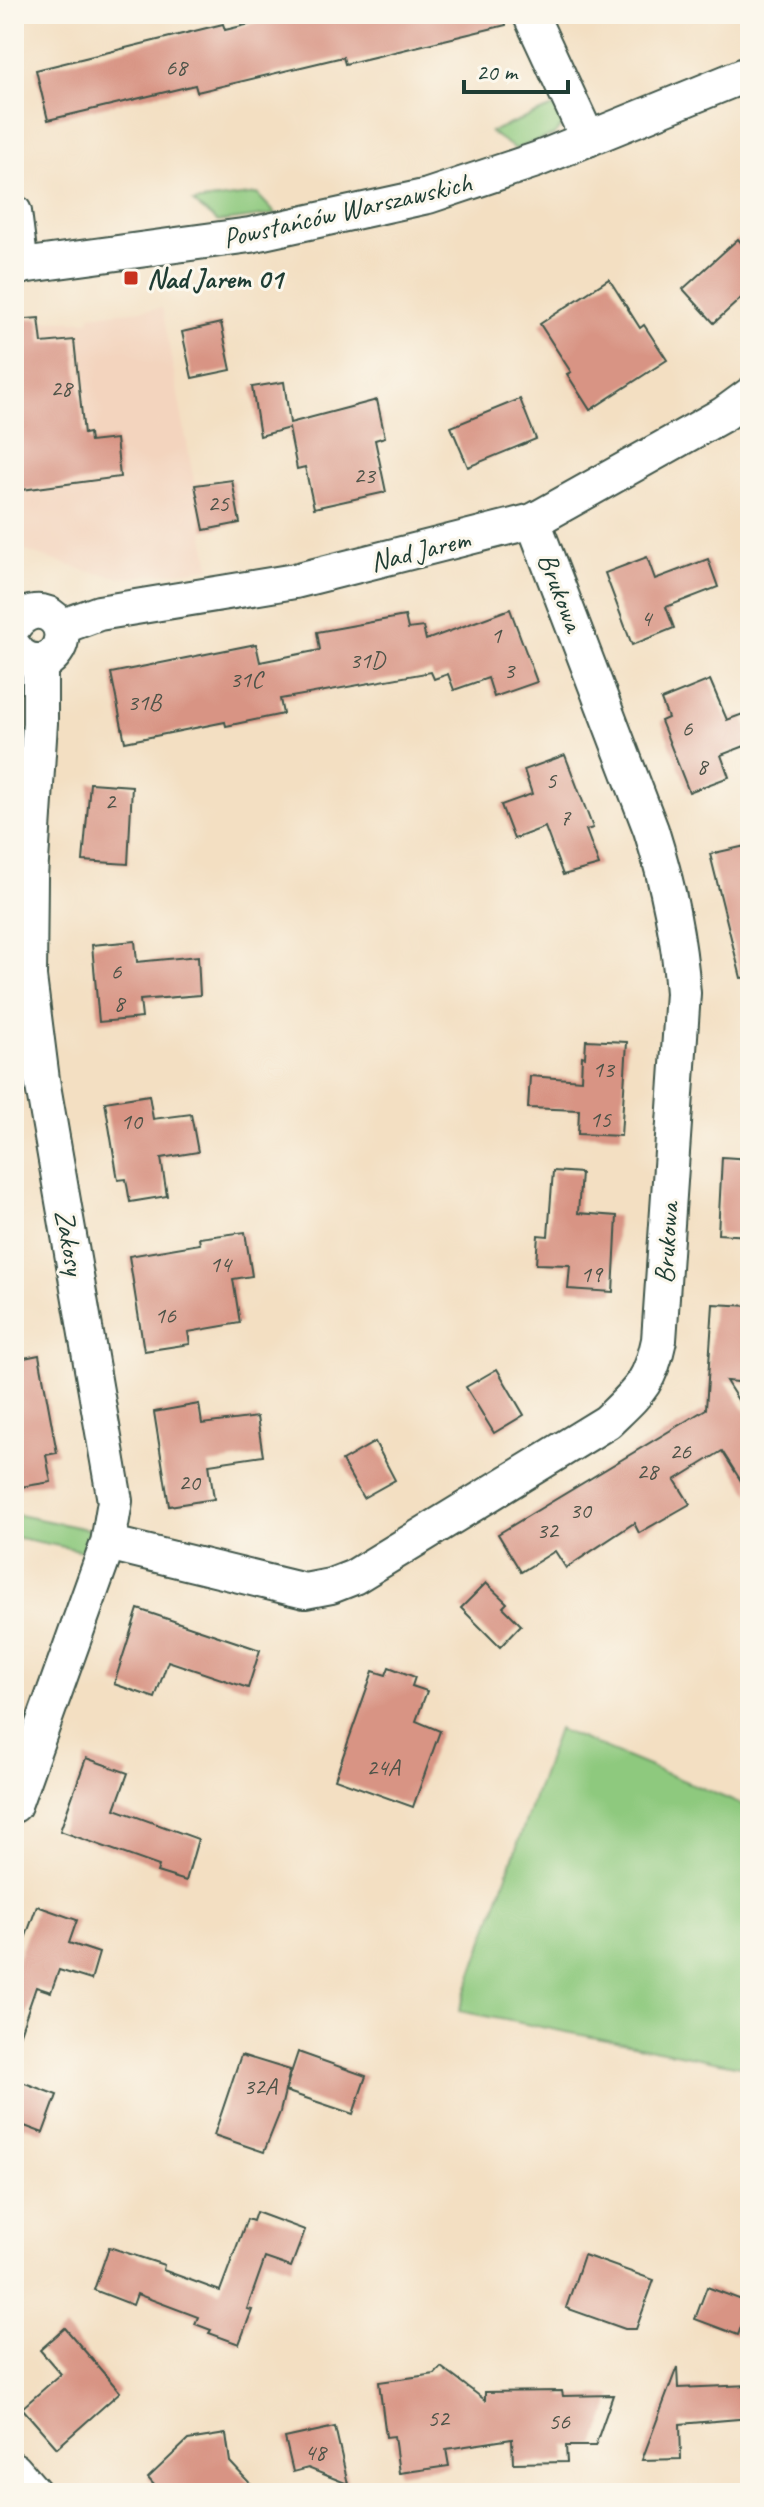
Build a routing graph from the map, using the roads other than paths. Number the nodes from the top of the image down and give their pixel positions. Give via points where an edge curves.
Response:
1 (530, 14) edge
2 (750, 73) edge
3 (588, 139) junction
4 (14, 212) edge
5 (17, 267) edge
6 (750, 395) edge
7 (533, 521) junction
8 (20, 632) edge
9 (108, 1543) junction
10 (14, 1805) edge
11 (14, 2470) edge
12 (34, 2493) edge

1 - 3 street
2 - 3 street, Powstańców Warszawskich
3 - 5 street, Powstańców Warszawskich via 486,178 371,210 236,237
4 - 5 street, Powstańców Warszawskich
6 - 7 street, Nad Jarem
7 - 8 street, Nad Jarem via 295,581 99,613 61,627 49,614 26,613
7 - 9 street, Brukowa via 651,830 679,945 683,993 653,1371 607,1422 354,1577 331,1586 305,1591
8 - 9 street, Zakosy via 40,723 29,977 115,1501
9 - 10 street, Zakosy
11 - 12 street

